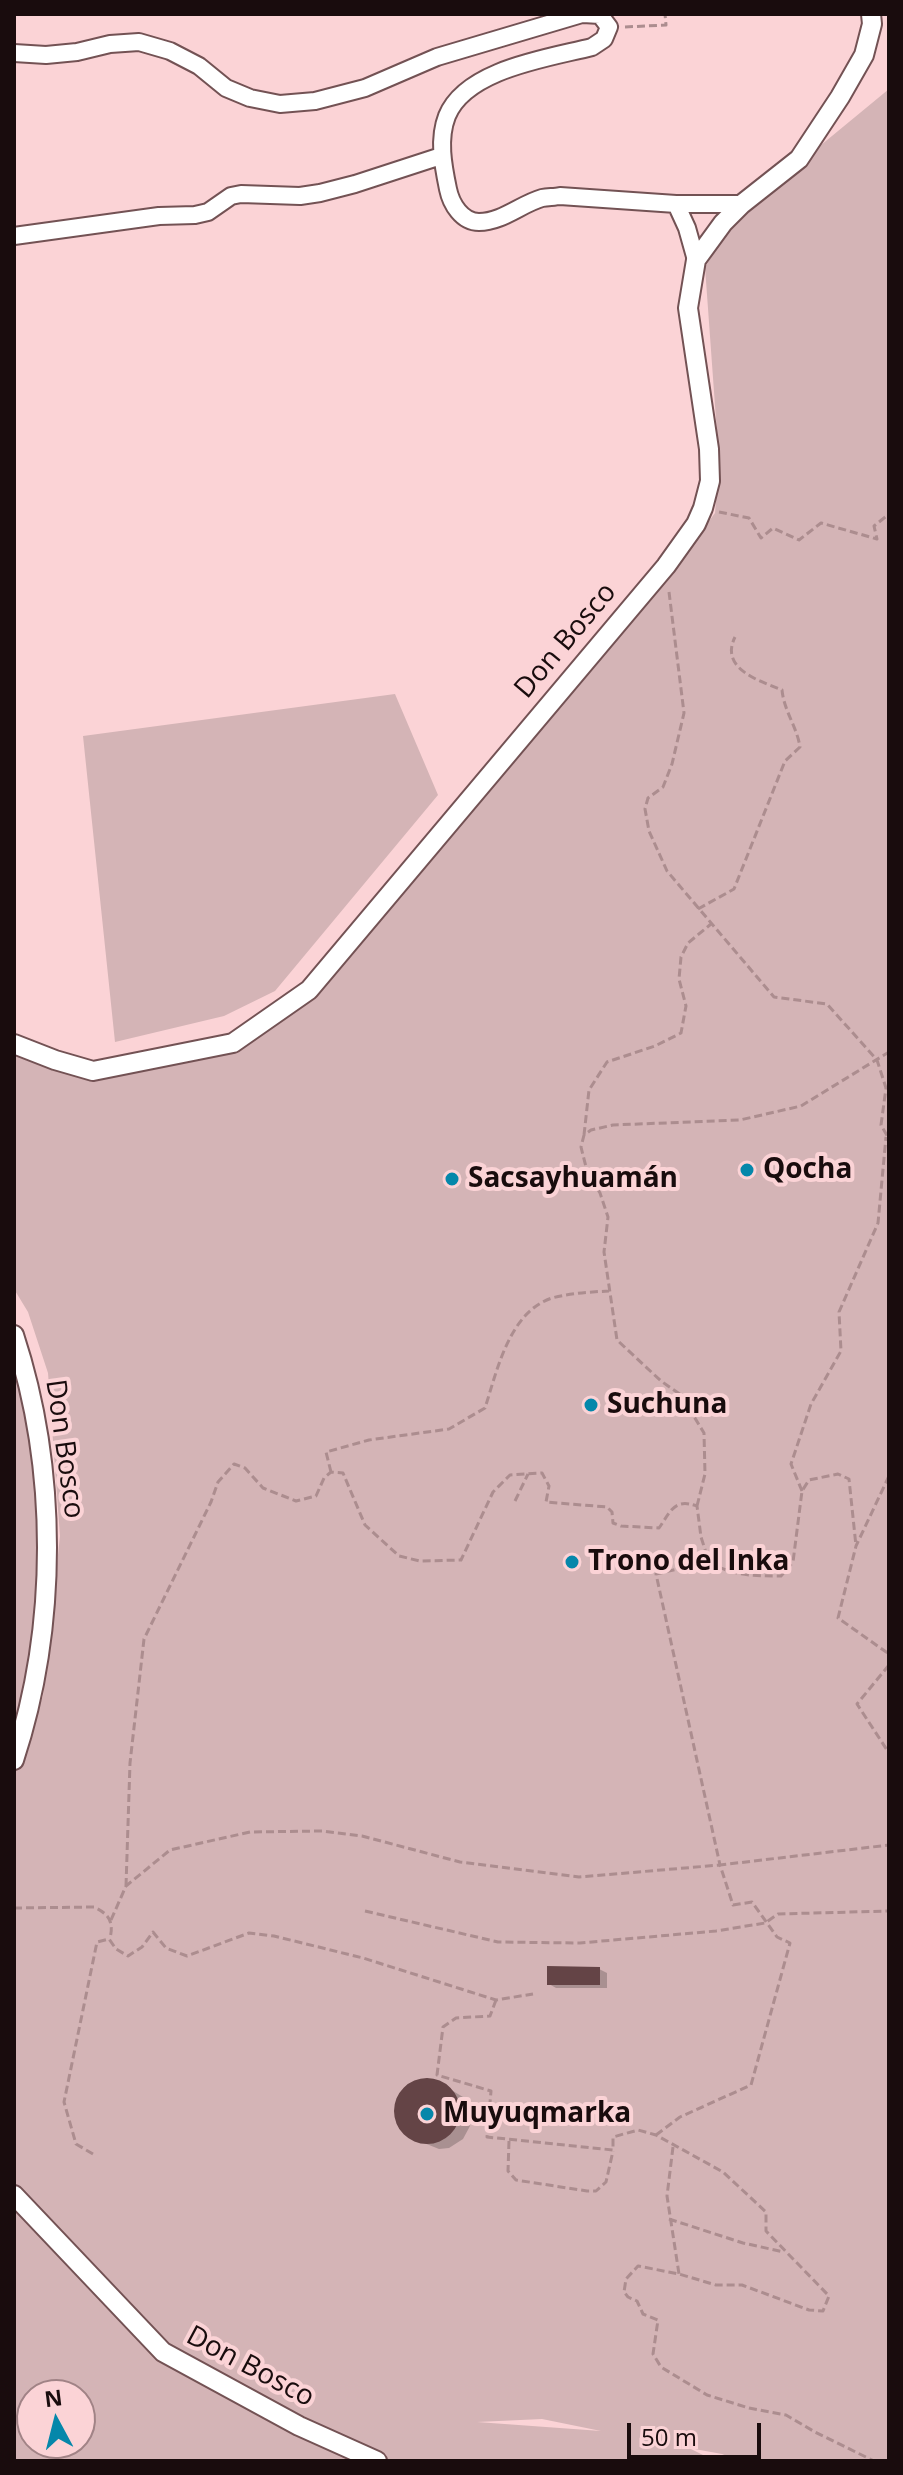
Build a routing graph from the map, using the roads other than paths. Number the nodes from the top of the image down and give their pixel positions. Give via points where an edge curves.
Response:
1 (583, 14) edge
2 (871, 14) edge
3 (14, 53) edge
4 (441, 156) junction
5 (676, 204) junction
6 (742, 204) junction
7 (14, 236) edge
8 (696, 260) junction
9 (14, 1044) edge
10 (14, 1335) edge
11 (14, 1760) edge
12 (14, 2195) edge
13 (377, 2461) edge

1 - 3 street via 437,57 365,88 280,104 226,88 199,66 139,42 46,55
1 - 4 street via 600,15 609,27 604,39 592,47 501,71 477,84 459,97 447,117
2 - 6 street, Don Bosco via 864,55 799,159
4 - 5 street via 450,197 460,214 476,222 560,196
4 - 7 street via 320,193 241,194 195,215
5 - 6 street
5 - 8 street
6 - 8 street, Don Bosco
8 - 9 street, Don Bosco via 688,308 710,481 690,534 309,990 233,1043 93,1071
10 - 11 street, Don Bosco via 39,1431 48,1535 28,1719
12 - 13 street, Don Bosco via 163,2352 299,2426

